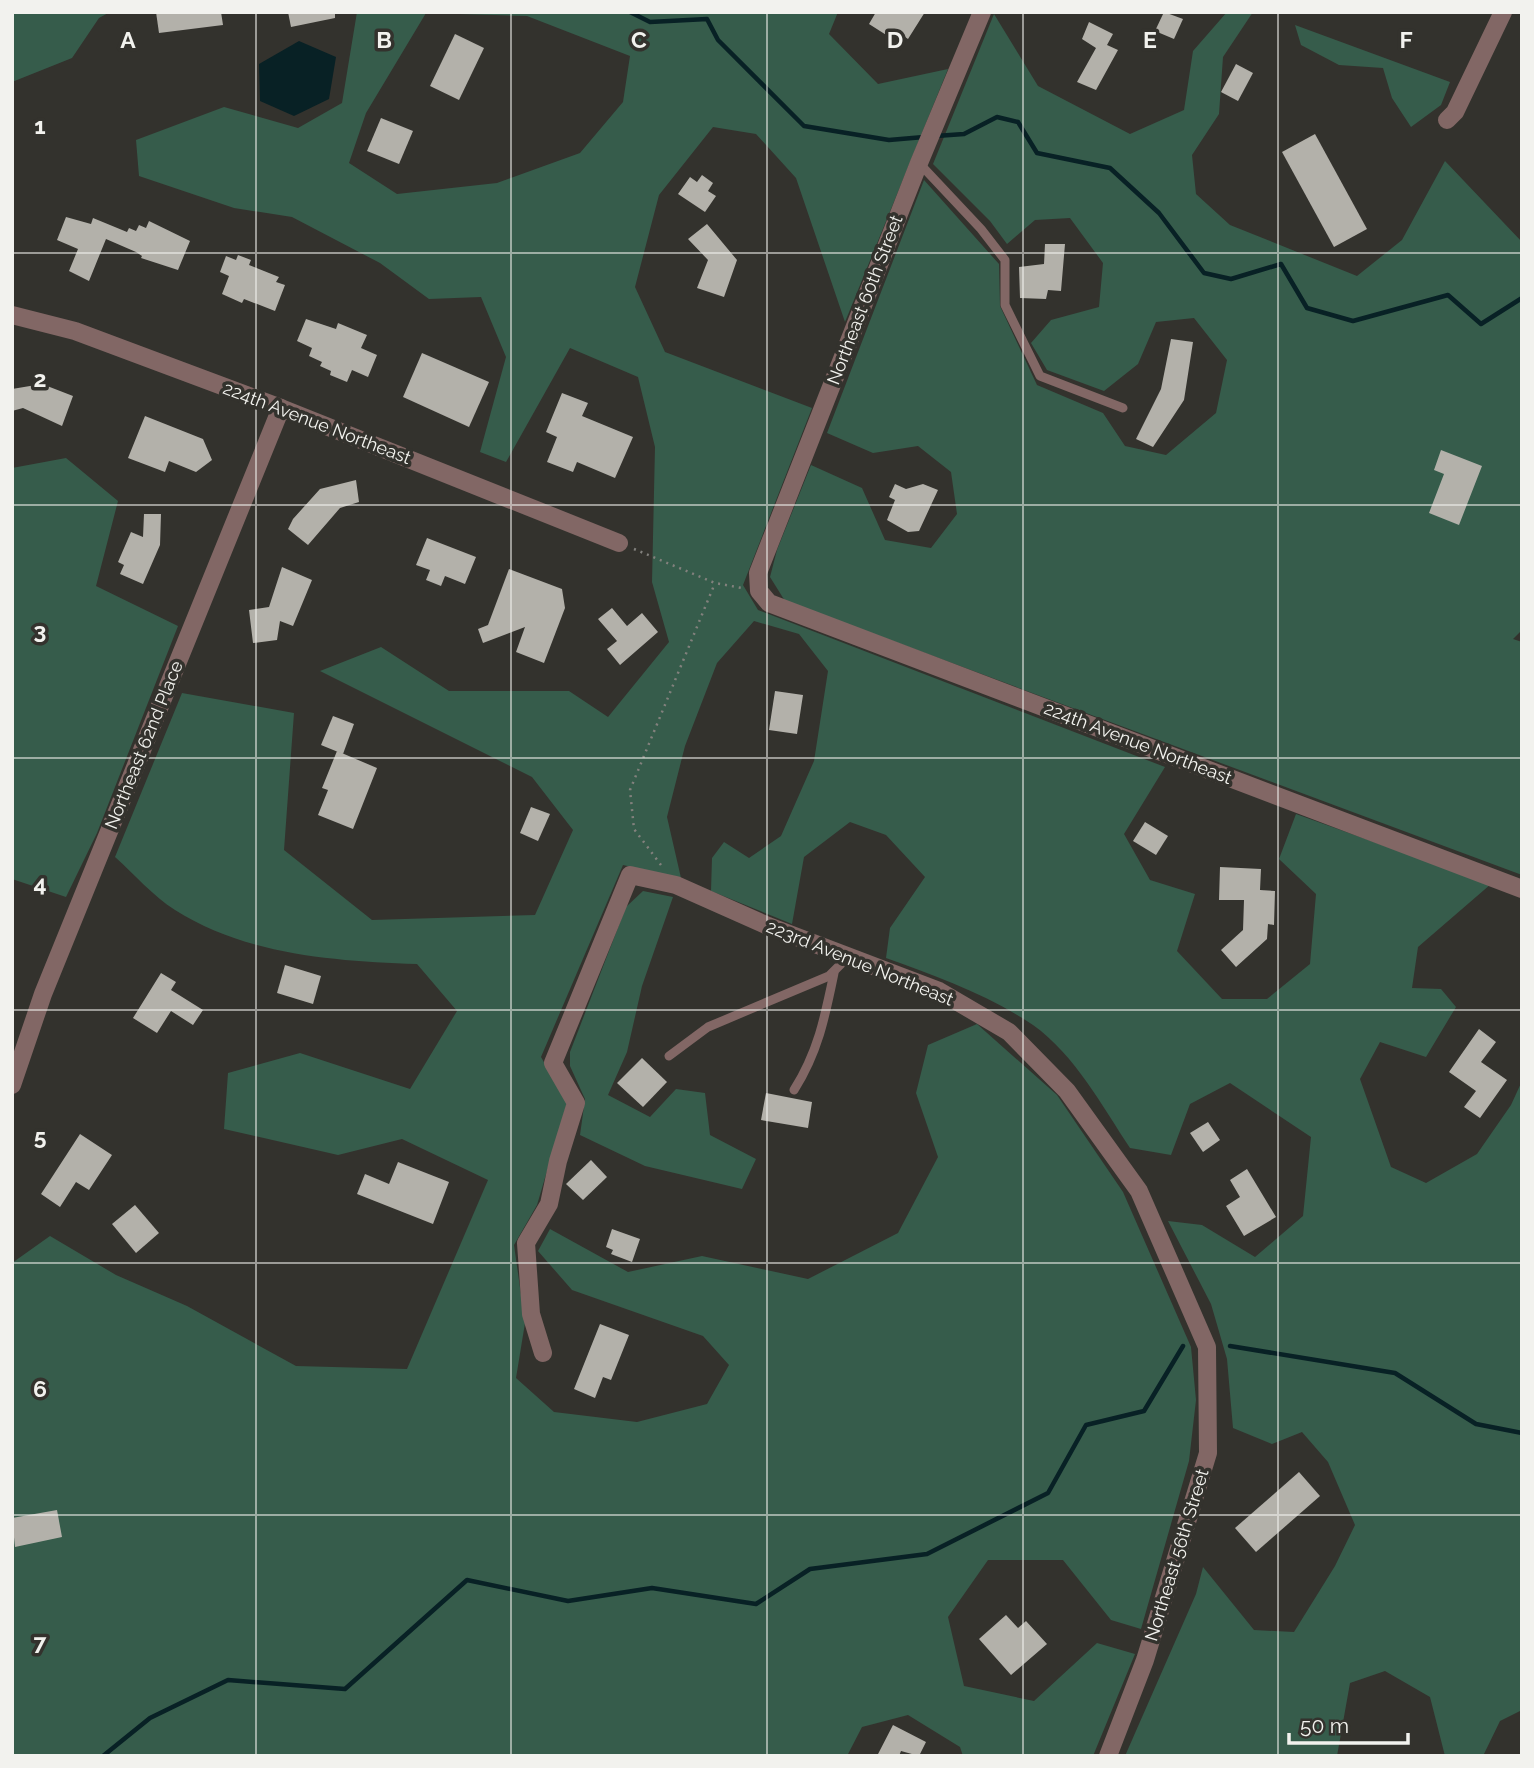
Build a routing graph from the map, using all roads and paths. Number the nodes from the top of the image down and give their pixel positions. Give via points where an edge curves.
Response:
1 (982, 12) edge
2 (1503, 12) edge
3 (1447, 120) dead end
4 (922, 156) junction
5 (12, 315) edge
6 (281, 408) junction
7 (1123, 408) dead end
8 (619, 543) joint
9 (715, 583) junction
10 (759, 591) junction
11 (676, 885) junction
12 (1522, 889) edge
13 (848, 957) junction
14 (834, 973) junction
15 (669, 1056) dead end
16 (12, 1085) edge
17 (794, 1090) dead end
18 (1207, 1347) joint
19 (543, 1353) dead end
20 (1108, 1756) edge

1 - 4 street, Northeast 60th Street
2 - 3 street
4 - 7 lane via 1004,260 1005,305 1040,376
4 - 10 street, Northeast 60th Street via 758,573
5 - 6 street, 224th Avenue Northeast via 75,331
6 - 8 street, 224th Avenue Northeast
6 - 16 street, Northeast 62nd Place via 43,994
8 - 9 path
9 - 10 path
9 - 11 path via 630,790 634,829
10 - 12 street, 224th Avenue Northeast via 769,603
11 - 13 street, 223rd Avenue Northeast
11 - 19 street, 223rd Avenue Northeast via 630,875 553,1063 576,1103 549,1204 526,1243 531,1314
13 - 14 lane
13 - 18 street, 223rd Avenue Northeast via 939,991 1009,1032 1068,1091 1139,1191
14 - 15 lane via 708,1027
14 - 17 lane via 820,1039
18 - 20 street, Northeast 56th Street via 1208,1453 1145,1660

